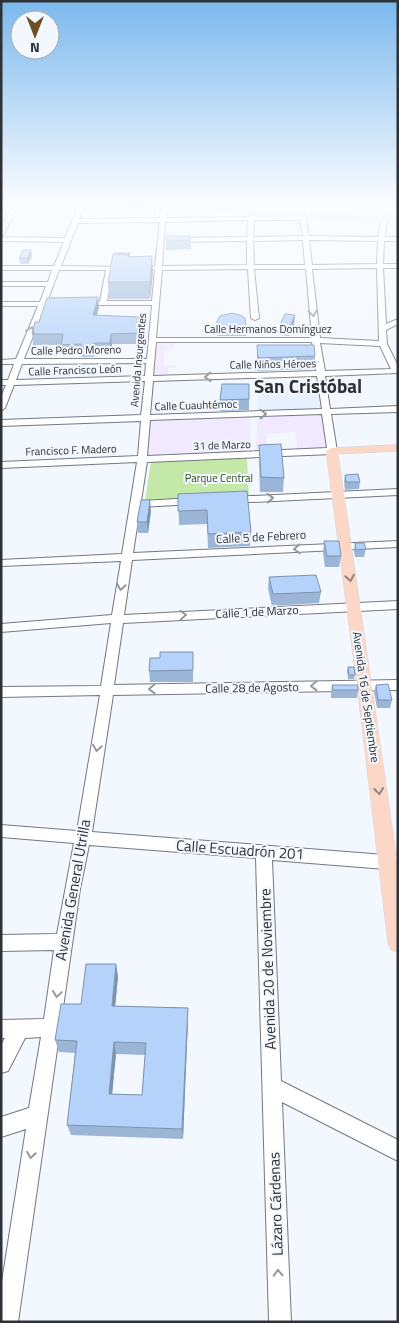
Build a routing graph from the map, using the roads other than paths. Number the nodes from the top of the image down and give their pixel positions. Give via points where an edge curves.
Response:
1 (308, 266) junction
2 (380, 266) junction
3 (398, 266) edge
4 (252, 267) junction
5 (1, 268) edge
6 (56, 268) junction
7 (110, 268) junction
8 (132, 268) edge
9 (141, 268) edge
10 (159, 268) junction
11 (1, 284) edge
12 (50, 284) junction
13 (103, 303) junction
14 (154, 303) junction
15 (1, 304) edge
16 (42, 304) junction
17 (59, 304) edge
18 (77, 304) edge
19 (255, 318) dead end
20 (398, 321) edge
21 (382, 329) junction
22 (152, 340) junction
23 (316, 340) junction
24 (383, 344) junction
25 (150, 361) junction
26 (1, 362) edge
27 (18, 362) junction
28 (397, 371) edge
29 (321, 374) junction
30 (150, 379) junction
31 (6, 383) edge
32 (1, 408) edge
33 (398, 409) edge
34 (326, 412) junction
35 (144, 419) junction
36 (1, 423) edge
37 (398, 448) edge
38 (332, 451) junction
39 (142, 460) junction
40 (1, 465) edge
41 (398, 492) edge
42 (339, 495) junction
43 (134, 504) junction
44 (398, 544) edge
45 (345, 547) junction
46 (126, 558) junction
47 (1, 564) edge
48 (398, 605) edge
49 (355, 607) junction
50 (116, 619) junction
51 (1, 628) edge
52 (365, 685) junction
53 (398, 685) edge
54 (107, 690) junction
55 (1, 692) edge
56 (1, 831) edge
57 (82, 838) junction
58 (264, 852) junction
59 (393, 862) edge
60 (64, 942) junction
61 (1, 943) edge
62 (398, 943) edge
63 (52, 1028) junction
64 (1, 1029) edge
65 (20, 1029) junction
66 (1, 1064) edge
67 (273, 1087) junction
68 (39, 1115) junction
69 (1, 1126) edge
70 (398, 1151) edge
71 (7, 1322) edge
72 (280, 1322) edge

1 - 2 street
1 - 4 street
1 -> 23 street
2 - 3 street
2 - 21 street
4 - 10 street
4 - 19 street
5 - 6 street
6 - 7 street
6 - 12 street
7 - 8 street
7 - 13 street
9 - 10 street
10 - 14 street, Avenida Insurgentes
11 - 12 street
12 - 16 street
13 - 14 street
13 - 18 street
14 - 22 street, Avenida Insurgentes
15 - 16 street
16 - 17 street
27 -> 16 street
20 - 21 street
21 - 24 street
22 - 23 street, Calle Hermanos Domínguez
22 - 25 street, Avenida Insurgentes
23 - 24 street, Calle Hermanos Domínguez
23 - 29 street
24 - 28 street
25 - 27 street, Calle Pedro Moreno
25 - 30 street, Avenida Insurgentes
26 - 27 street, Calle Pedro Moreno
27 - 31 street
28 - 29 street, Calle Niños Héroes
29 -> 30 street, Calle Niños Héroes
29 - 34 street
30 - 31 street, Calle Francisco León
30 - 35 street, Avenida Insurgentes
31 - 32 street
33 - 34 street, Calle Cuauhtémoc
35 -> 34 street, Calle Cuauhtémoc
34 - 38 street
35 - 36 street, Calle Cuauhtémoc
35 - 39 street, Avenida Insurgentes
37 - 38 main road
38 - 39 street, 31 de Marzo
38 - 42 main road, Avenida 16 de Septiembre
39 - 40 street, Francisco F. Madero
39 - 43 street, Avenida General Utrilla
41 - 42 street
43 -> 42 street
42 - 45 main road, Avenida 16 de Septiembre
43 - 46 street, Avenida General Utrilla
44 - 45 street, Calle 5 de Febrero
45 -> 46 street, Calle 5 de Febrero
45 -> 49 main road, Avenida 16 de Septiembre
46 - 47 street, Calle 5 de Febrero
46 -> 50 street, Avenida General Utrilla
48 - 49 street, Calle 1 de Marzo
50 -> 49 street, Calle 1 de Marzo
49 - 52 main road, Avenida 16 de Septiembre
50 - 51 street, Calle 1 de Marzo
50 - 54 street, Avenida General Utrilla
52 - 53 street, Calle 28 de Agosto
52 -> 54 street, Calle 28 de Agosto
52 -> 59 main road, Avenida 16 de Septiembre
54 - 55 street, Calle 28 de Agosto
54 -> 57 street, Avenida General Utrilla
56 - 57 street, Calle Escuadrón 201
57 - 58 street, Calle Escuadrón 201
57 - 60 street, Avenida General Utrilla
58 - 59 street, Calle Escuadrón 201
58 - 67 street, Avenida 20 de Noviembre
59 - 62 main road, Avenida 16 de Septiembre
60 - 61 street
60 -> 63 street, Avenida General Utrilla
63 - 65 street
63 - 68 street, Avenida General Utrilla
64 - 65 street
65 - 66 street
67 - 70 street
72 -> 67 street, Lázaro Cárdenas
68 - 69 street
68 -> 71 street, Avenida General Utrilla

